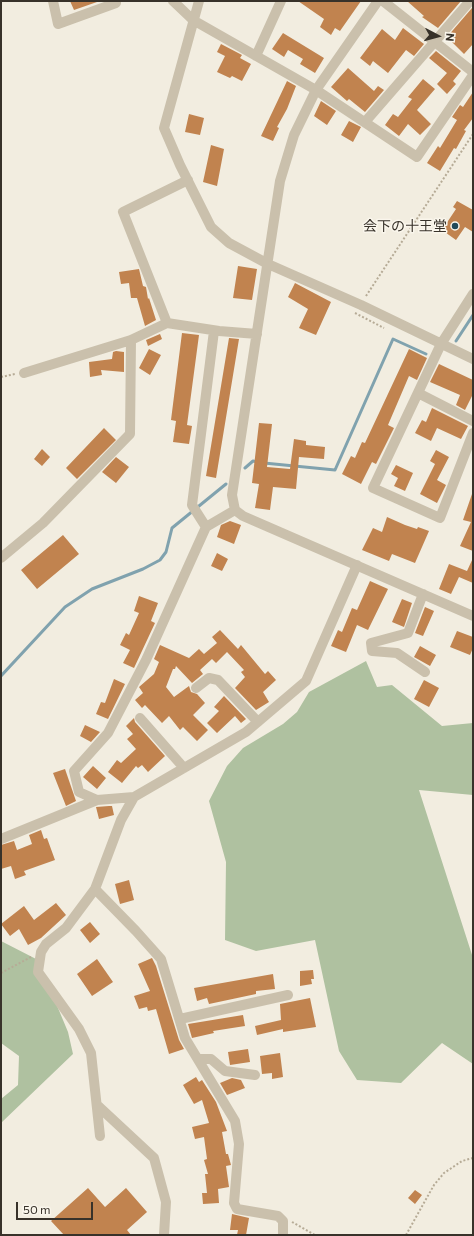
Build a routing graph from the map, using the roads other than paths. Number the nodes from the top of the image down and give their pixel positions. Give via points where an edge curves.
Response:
1 (53, 1) edge
2 (115, 1) edge
3 (173, 1) edge
4 (199, 1) edge
5 (281, 1) edge
6 (378, 1) edge
7 (383, 1) edge
8 (470, 1) edge
9 (193, 20) junction
10 (435, 42) junction
11 (256, 56) junction
12 (473, 72) edge
13 (473, 75) edge
14 (316, 90) junction
15 (365, 122) junction
16 (188, 180) junction
17 (268, 264) junction
18 (473, 294) edge
19 (168, 323) junction
20 (214, 331) junction
21 (257, 334) junction
22 (131, 340) junction
23 (441, 344) junction
24 (473, 360) edge
25 (24, 373) road end
26 (418, 393) junction
27 (473, 420) edge
28 (473, 433) edge
29 (235, 510) junction
30 (206, 527) junction
31 (1, 558) edge
32 (357, 565) junction
33 (423, 594) junction
34 (473, 616) edge
35 (425, 672) dead end
36 (196, 688) dead end
37 (140, 718) dead end
38 (258, 722) junction
39 (184, 768) junction
40 (134, 797) junction
41 (97, 800) junction
42 (1, 840) edge
43 (95, 889) junction
44 (288, 995) dead end
45 (180, 1019) junction
46 (198, 1059) junction
47 (255, 1075) dead end
48 (97, 1105) junction
49 (100, 1136) dead end
50 (164, 1235) edge
51 (283, 1235) edge

1 - 2 street via 58,24 116,3
3 - 9 street
4 - 9 street
5 - 11 street
6 - 14 street
7 - 10 street
8 - 10 street
9 - 11 street
9 - 16 street via 164,128
10 - 12 street
10 - 15 street
11 - 14 street
13 - 15 street via 417,157
14 - 15 street
14 - 17 street via 294,135 280,181
16 - 17 street via 211,228 229,243
16 - 19 street via 123,212
17 - 21 street
17 - 23 street via 361,304
18 - 23 street
19 - 20 street
19 - 22 street
20 - 21 street
20 - 30 street via 192,505
21 - 29 street via 232,495
22 - 25 street
22 - 31 street via 130,434 43,523
23 - 24 street
23 - 26 street
26 - 27 street
26 - 28 street via 373,488 440,518
29 - 30 street
29 - 32 street via 243,516
30 - 41 street via 146,660 108,733 74,771 79,792
32 - 33 street
32 - 38 street via 306,682
33 - 34 street
33 - 35 street via 408,633 371,643 372,651 397,653
36 - 38 street via 209,678 218,680
37 - 39 street
38 - 39 street via 246,732
39 - 40 street
40 - 41 street
40 - 43 street via 121,820
41 - 42 street
43 - 45 street via 161,959
43 - 48 street via 66,928 46,944 41,952 38,972 79,1029 91,1053
44 - 45 street
45 - 46 street via 185,1038
46 - 47 street via 211,1059 225,1071
46 - 51 street via 235,1121 239,1144 234,1203 237,1209 278,1216 283,1221
48 - 49 street
48 - 50 street via 154,1158 166,1202

